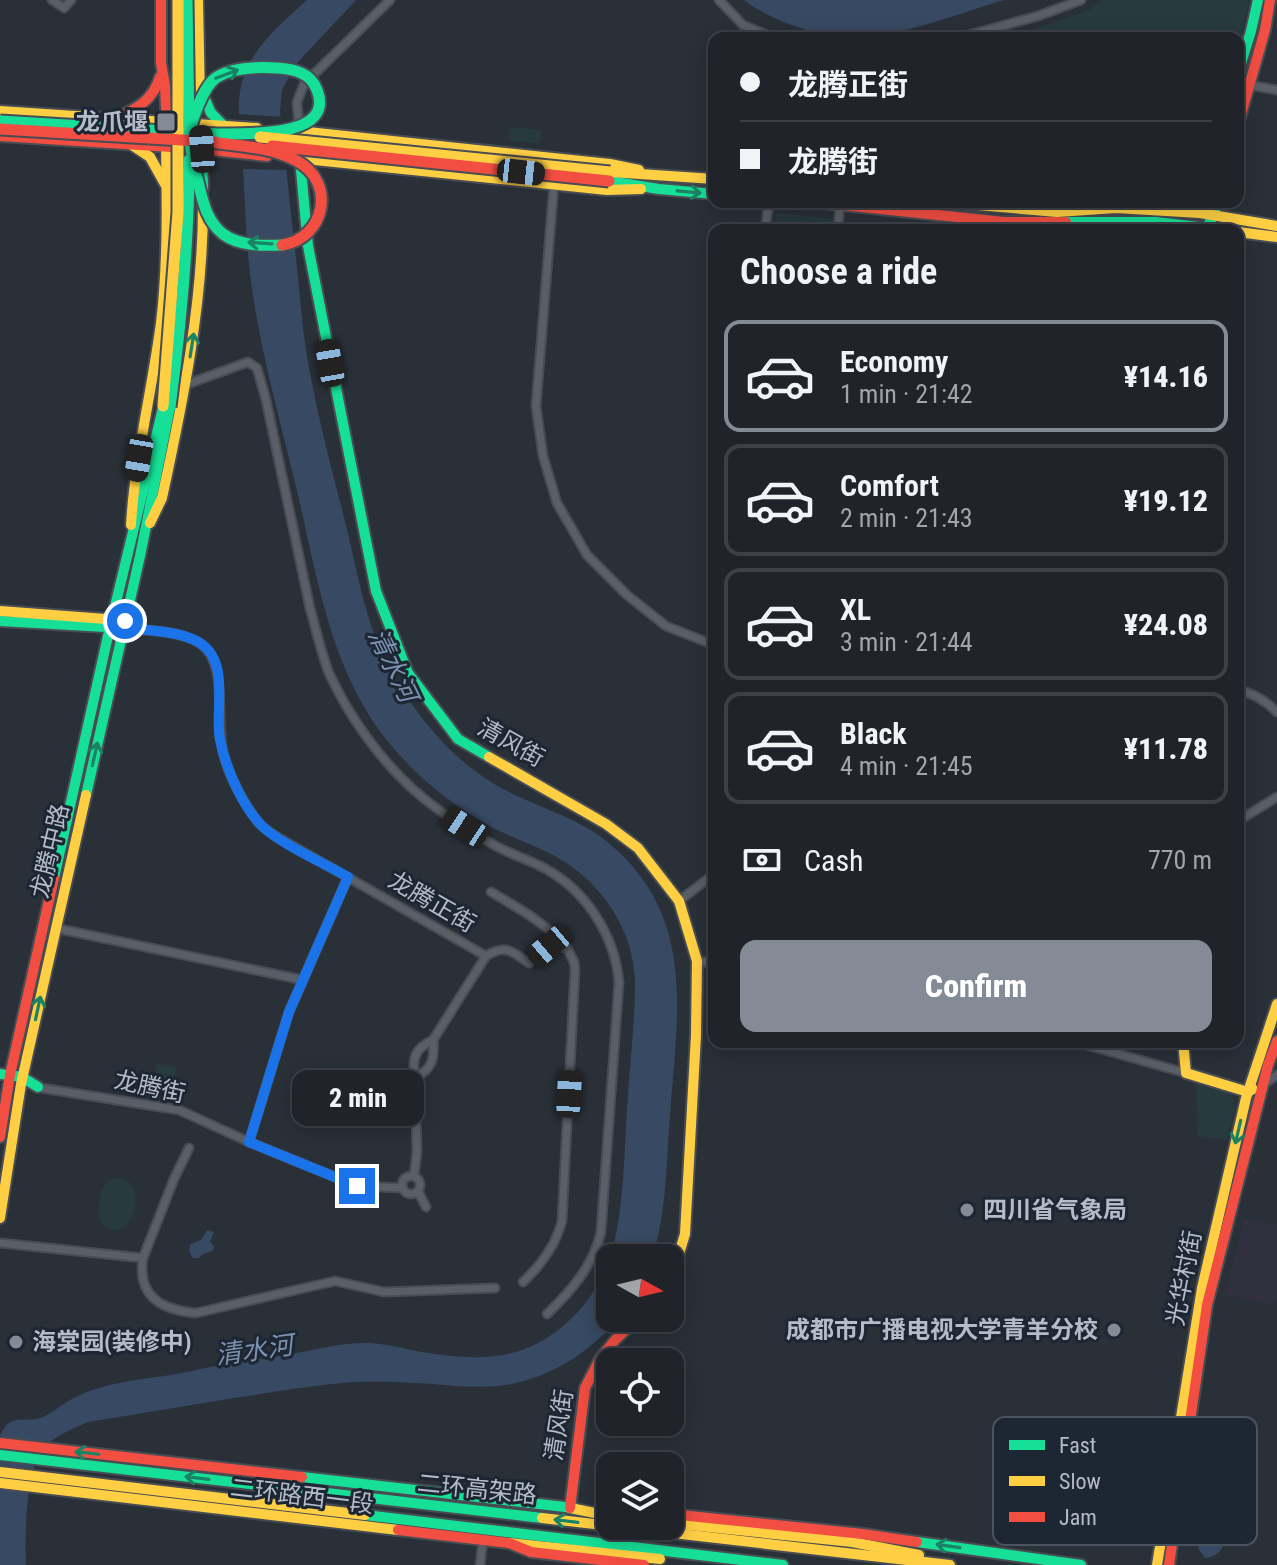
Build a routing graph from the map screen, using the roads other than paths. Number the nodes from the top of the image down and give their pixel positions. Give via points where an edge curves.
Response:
1 (52, 0) edge
2 (71, 0) edge
3 (161, 0) edge
4 (178, 0) edge
5 (187, 0) edge
6 (198, 0) edge
7 (390, 0) edge
8 (719, 0) edge
9 (1081, 0) edge
10 (1258, 0) edge
11 (1270, 0) edge
12 (760, 32) edge
13 (980, 32) edge
14 (1244, 54) edge
15 (161, 63) junction
16 (200, 73) junction
17 (1249, 85) junction
18 (1277, 90) edge
19 (1244, 103) edge
20 (0, 111) edge
21 (112, 119) junction
22 (0, 121) edge
23 (167, 123) junction
24 (200, 124) junction
25 (230, 126) junction
26 (0, 129) edge
27 (294, 131) junction
28 (0, 136) edge
29 (189, 137) junction
30 (208, 141) junction
31 (131, 144) junction
32 (166, 147) junction
33 (232, 152) junction
34 (294, 158) junction
35 (663, 174) junction
36 (203, 176) junction
37 (609, 177) junction
38 (708, 178) edge
39 (554, 184) junction
40 (166, 187) junction
41 (659, 189) junction
42 (708, 193) edge
43 (870, 208) edge
44 (1000, 208) edge
45 (1116, 208) edge
46 (1202, 208) edge
47 (1216, 208) edge
48 (1214, 215) junction
49 (988, 224) edge
50 (1080, 224) edge
51 (1170, 224) edge
52 (1208, 224) edge
53 (1277, 226) edge
54 (1244, 233) edge
55 (1277, 237) edge
56 (185, 385) junction
57 (167, 406) junction
58 (135, 554) junction
59 (0, 611) edge
60 (0, 621) edge
61 (118, 624) junction
62 (708, 643) edge
63 (1244, 691) edge
64 (1277, 712) edge
65 (1277, 797) edge
66 (1244, 817) edge
67 (348, 877) junction
68 (708, 879) edge
69 (491, 892) dead end
70 (679, 901) junction
71 (55, 928) junction
72 (552, 931) junction
73 (549, 946) junction
74 (567, 948) junction
75 (486, 956) junction
76 (697, 961) junction
77 (708, 962) edge
78 (303, 980) junction
79 (1277, 1004) edge
80 (433, 1040) junction
81 (1277, 1041) edge
82 (1097, 1048) edge
83 (1184, 1048) edge
84 (1186, 1073) junction
85 (1277, 1075) edge
86 (415, 1078) junction
87 (10, 1079) edge
88 (1264, 1084) junction
89 (38, 1087) joint
90 (1248, 1092) junction
91 (0, 1137) edge
92 (249, 1142) junction
93 (189, 1148) dead end
94 (414, 1176) junction
95 (403, 1188) junction
96 (418, 1191) junction
97 (426, 1207) dead end
98 (0, 1218) edge
99 (0, 1243) edge
100 (682, 1244) edge
101 (143, 1258) junction
102 (523, 1282) dead end
103 (495, 1288) dead end
104 (547, 1314) dead end
105 (623, 1332) edge
106 (1181, 1417) edge
107 (1191, 1417) edge
108 (0, 1443) edge
109 (0, 1455) edge
110 (0, 1472) edge
111 (0, 1483) edge
112 (570, 1508) junction
113 (596, 1509) edge
114 (596, 1513) edge
115 (684, 1515) edge
116 (684, 1524) edge
117 (483, 1540) junction
118 (509, 1543) junction
119 (1160, 1545) edge
120 (1172, 1545) edge
121 (590, 1562) edge
122 (480, 1565) edge
123 (644, 1565) edge
124 (719, 1565) edge
125 (783, 1565) edge
126 (952, 1565) edge
127 (1081, 1565) edge
128 (1157, 1565) edge
129 (1169, 1565) edge

1 - 2 street via 64,8
3 - 15 main road
4 - 57 main road, bridge via 178,212
5 - 29 main road, bridge
6 - 16 main road
7 - 27 street via 304,84
8 - 12 street via 743,25
9 - 13 street
10 - 14 main road
11 - 17 main road
15 - 21 main road via 158,90 152,97
15 - 23 main road
16 - 24 main road
16 - 25 main road via 206,106
17 - 18 street
17 - 19 main road
20 - 21 main road
21 - 23 main road
22 - 30 main road, bridge
23 - 24 main road
23 - 32 main road
24 - 25 main road
24 - 30 main road
25 - 27 main road, bridge
26 - 30 main road, bridge
27 - 35 main road
28 - 31 main road
29 -> 30 main road, bridge via 208,85 224,73 289,70 307,76 317,88 318,111 305,126
30 -> 29 main road, bridge via 287,156 302,164 315,178 322,199 318,219 306,235 278,245 246,243 219,232 208,218
29 - 57 main road, bridge via 182,321
30 - 32 main road
30 - 33 main road
30 - 36 main road
30 - 37 main road, bridge
31 - 32 main road
31 - 40 main road via 150,157
32 - 40 main road
33 - 34 main road, bridge
33 - 36 main road via 211,161
34 - 39 main road
34 - 70 main road, 清风街 via 376,591 408,673 458,739 606,824 638,848
35 - 37 main road
35 - 38 main road
56 -> 36 main road via 200,283
37 - 41 main road
39 - 41 main road
39 - 62 street via 536,406 557,503 587,555 627,595 666,626
40 - 58 main road via 161,321 133,490
41 -> 42 main road
43 - 49 main road
44 - 45 main road
46 - 48 main road
47 - 48 main road
48 - 52 main road
48 - 53 main road
50 - 51 main road
54 - 55 main road
56 - 58 main road via 162,498
56 - 104 street via 248,362 257,368 310,608 343,700 362,731 414,789 497,847 565,881 599,919 615,956 619,982 601,1232 582,1277
57 - 58 main road
58 - 61 main road
59 - 61 main road
60 - 61 main road
61 - 67 street, 龙腾正街 via 175,634 212,653 219,736 241,794 260,823 277,837
71 -> 61 main road, 龙腾中路
61 - 87 main road, 龙腾中路
63 - 64 street
65 - 66 street
67 - 75 street, 龙腾正街
67 - 78 street
68 - 70 street
69 - 72 street
70 - 76 main road, 清风街
71 - 78 street
87 -> 71 main road, 龙腾中路
72 - 73 street
72 - 74 street
73 - 74 street
73 - 75 street via 529,963 501,948
74 - 102 street via 576,982 562,1221 548,1254
75 - 80 street, 龙腾正街
76 - 77 street
76 - 100 main road, 清风街
78 - 92 street
79 - 90 main road, 光华村街
80 - 86 street, 龙腾正街 via 433,1063
80 - 86 street via 415,1055
81 - 88 main road, 光华村街
82 - 84 street
83 - 84 main road
84 - 90 main road
85 - 88 street
86 - 94 street
87 - 89 main road
87 - 91 main road
87 - 98 main road
88 - 90 main road
88 - 107 main road, 光华村街 via 1207,1305
89 - 92 street, 龙腾街 via 179,1110
90 -> 106 main road, 光华村街 via 1202,1288
92 - 95 street, 龙腾街 via 357,1186
93 - 101 street
94 - 95 street via 404,1180
94 - 96 street via 420,1182
95 - 96 street via 409,1194
96 - 97 street
99 - 101 street
101 - 103 street via 143,1281 152,1297 196,1313 335,1281 384,1292
105 - 112 main road, 清风街 via 600,1359 585,1388
112 -> 108 main road, 二环路西一段
126 -> 109 main road, 二环高架路
110 - 125 main road, 二环高架路
111 - 117 main road, 二环路西一段
112 - 113 main road, 二环路西一段
112 - 114 main road
127 -> 115 main road
116 - 126 main road via 852,1542
117 - 118 main road, 二环路西一段
117 - 122 street
118 - 121 main road, 二环路西一段
118 - 124 main road
119 -> 128 main road, 光华村街
120 - 129 main road, 光华村街
121 - 123 main road, 二环路西一段

